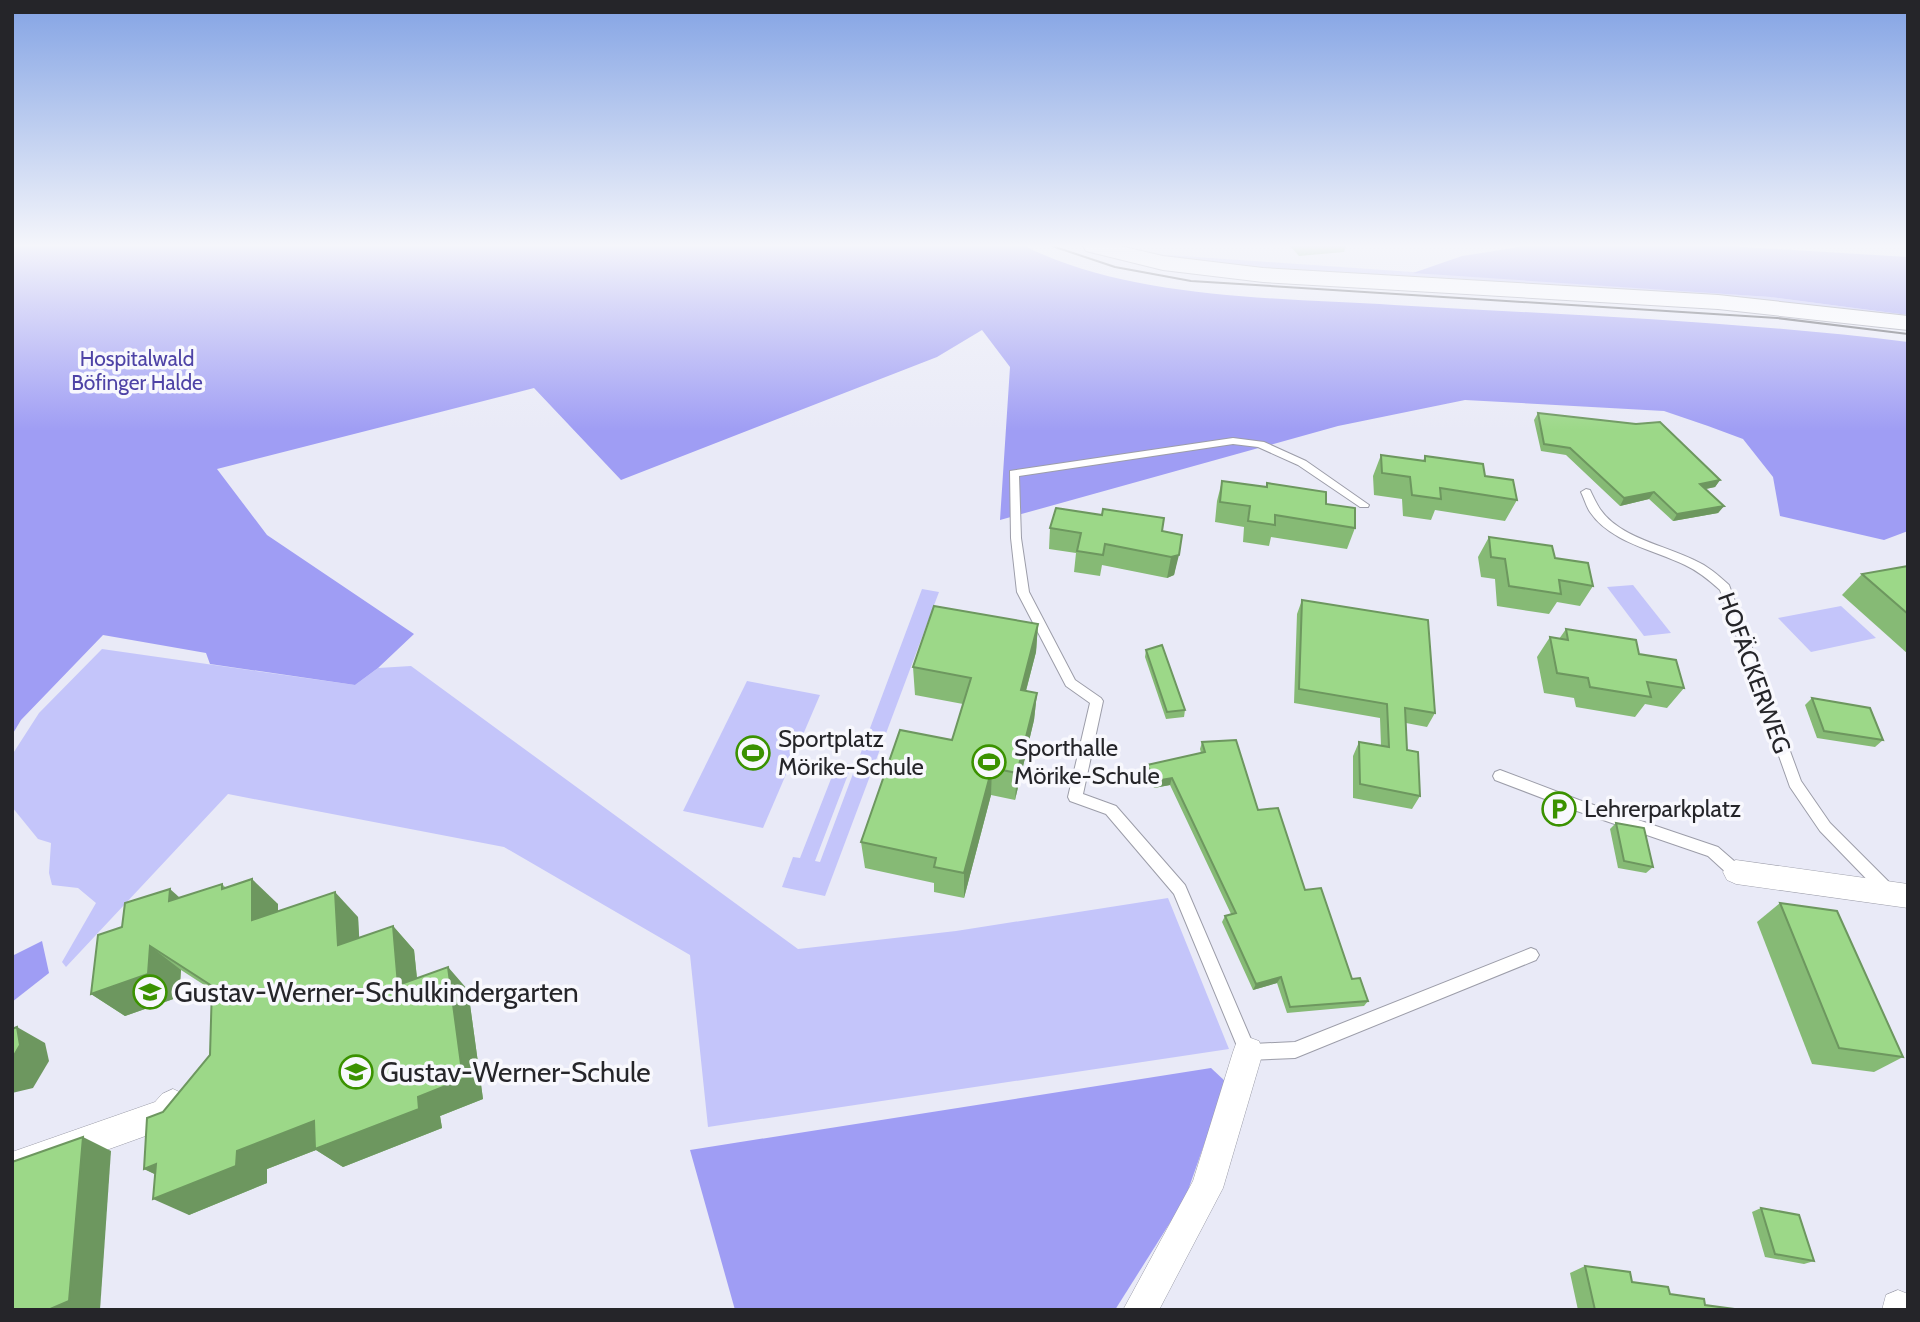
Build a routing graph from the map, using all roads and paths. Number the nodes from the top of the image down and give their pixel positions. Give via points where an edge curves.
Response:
1 (1772, 308) edge
2 (1908, 323) edge
3 (1586, 492) dead end
4 (1364, 505) dead end
5 (1500, 776) dead end
6 (1736, 872) joint
7 (1899, 895) edge
8 (1531, 955) dead end
9 (1248, 1052) junction
10 (188, 1086) edge
11 (12, 1168) edge
12 (1140, 1310) edge

1 - 2 street
3 - 7 lane, HOFÄCKERWEG via 1590,507 1612,526 1716,576 1725,588 1795,783 1825,827
4 - 9 lane via 1302,463 1260,444 1233,441 1014,474 1023,592 1070,682 1097,701 1075,797 1111,810 1180,890
5 - 6 lane, HOFÄCKERWEG via 1713,851
6 - 7 street, HOFÄCKERWEG
8 - 9 lane via 1295,1050
9 - 12 street via 1207,1188
10 - 11 street via 165,1114

